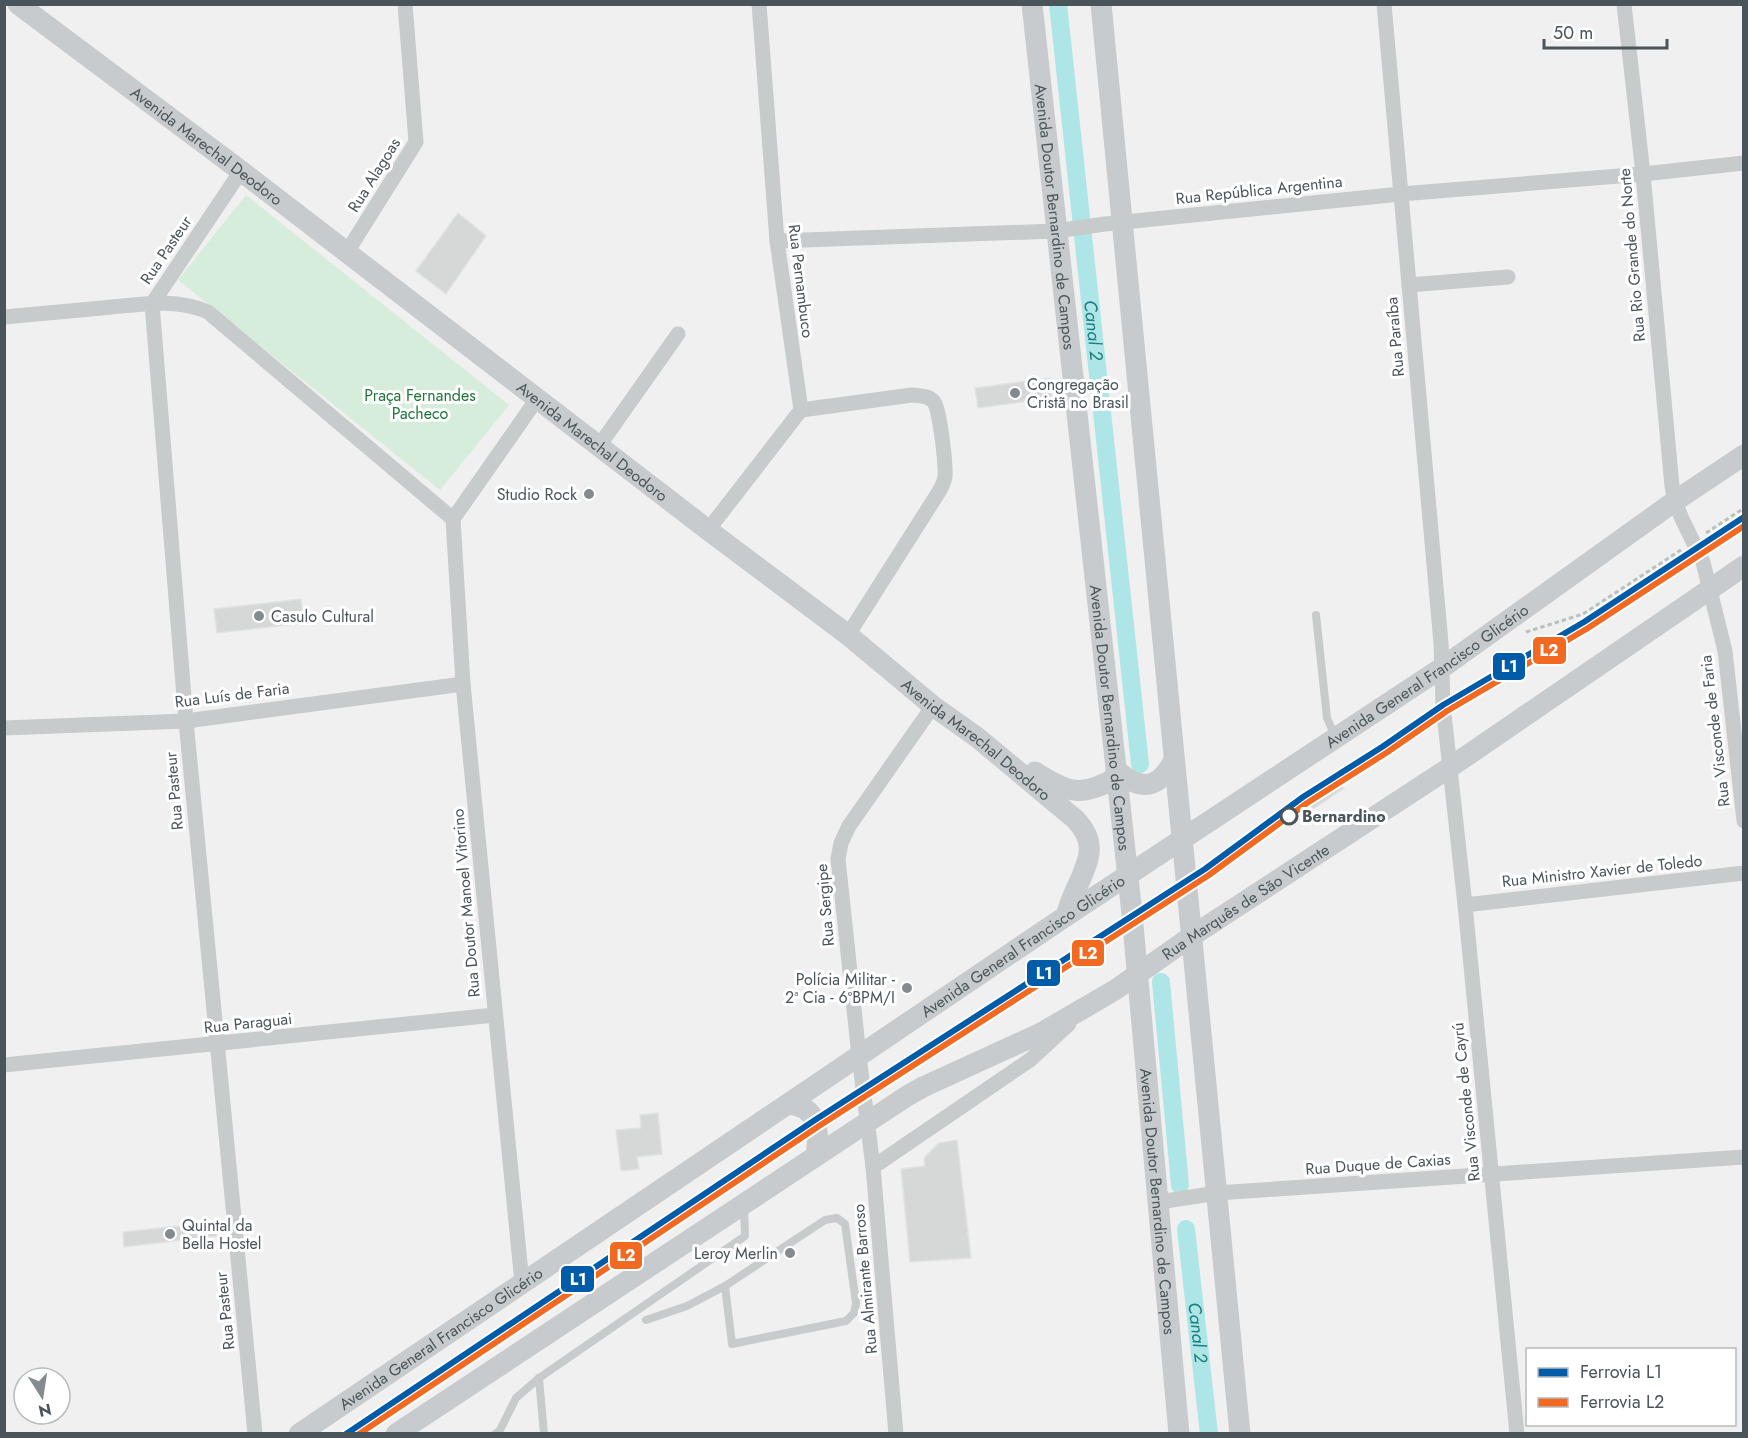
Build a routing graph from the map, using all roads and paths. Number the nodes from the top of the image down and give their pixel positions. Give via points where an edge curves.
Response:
1 (18, 4) edge
2 (405, 4) edge
3 (759, 4) edge
4 (1032, 4) edge
5 (1101, 4) edge
6 (1384, 4) edge
7 (1624, 4) edge
8 (1743, 163) edge
9 (241, 171) junction
10 (1643, 174) junction
11 (1401, 194) junction
12 (1113, 223) junction
13 (1065, 230) junction
14 (777, 241) junction
15 (347, 252) junction
16 (1508, 277) dead end
17 (1408, 285) junction
18 (152, 304) junction
19 (4, 317) edge
20 (678, 334) dead end
21 (537, 399) junction
22 (801, 410) junction
23 (599, 446) junction
24 (1743, 455) edge
25 (1675, 501) junction
26 (1743, 508) edge
27 (453, 519) junction
28 (708, 530) junction
29 (1694, 541) junction
30 (1743, 566) edge
31 (1709, 589) junction
32 (1316, 615) dead end
33 (848, 635) junction
34 (1517, 636) dead end
35 (1443, 667) junction
36 (463, 684) junction
37 (933, 706) junction
38 (186, 721) junction
39 (4, 728) edge
40 (978, 738) junction
41 (1335, 738) junction
42 (1174, 760) junction
43 (1449, 768) junction
44 (1117, 774) junction
45 (1743, 821) edge
46 (1182, 839) junction
47 (1743, 873) edge
48 (1128, 876) junction
49 (1465, 905) junction
50 (1066, 916) junction
51 (1192, 936) junction
52 (1138, 972) junction
53 (1087, 1007) junction
54 (495, 1015) junction
55 (216, 1045) junction
56 (859, 1056) junction
57 (4, 1065) edge
58 (788, 1104) junction
59 (867, 1122) junction
60 (816, 1155) junction
61 (1743, 1157) edge
62 (873, 1167) junction
63 (1491, 1175) junction
64 (1217, 1193) junction
65 (744, 1202) junction
66 (1159, 1202) junction
67 (522, 1283) junction
68 (725, 1286) junction
69 (646, 1320) dead end
70 (539, 1378) junction
71 (255, 1434) edge
72 (299, 1434) edge
73 (396, 1434) edge
74 (495, 1434) edge
75 (544, 1434) edge
76 (896, 1434) edge
77 (1179, 1434) edge
78 (1240, 1434) edge
79 (1517, 1434) edge

1 - 9 main road, Avenida Marechal Deodoro
2 - 15 street, Rua Alagoas via 416,142
3 - 14 street, Rua Pernambuco
4 - 13 main road, Avenida Doutor Bernardino de Campos
5 - 12 main road
6 - 11 street, Rua Paraíba
7 - 10 street, Rua Rio Grande do Norte
8 - 10 street, Rua República Argentina
9 - 15 main road, Avenida Marechal Deodoro
9 - 18 street, Rua Pasteur
10 - 11 street, Rua República Argentina
10 - 25 street, Rua Rio Grande do Norte
11 - 12 street, Rua República Argentina
11 - 17 street, Rua Paraíba
12 - 13 street, Rua República Argentina
12 - 42 main road
13 - 14 street, Rua República Argentina
13 - 44 main road, Avenida Doutor Bernardino de Campos
14 - 22 street, Rua Pernambuco
15 - 21 main road, Avenida Marechal Deodoro
16 - 17 street
17 - 35 street, Rua Paraíba
18 - 19 street
18 - 27 street via 182,304 208,312
18 - 38 street, Rua Pasteur
20 - 23 street
21 - 23 main road, Avenida Marechal Deodoro
21 - 27 street
22 - 28 street
22 - 33 street via 912,395 926,396 934,402 938,414 945,479
23 - 28 main road, Avenida Marechal Deodoro
24 - 25 main road, Avenida General Francisco Glicério
25 - 29 street, Rua Visconde de Faria
25 - 35 main road, Avenida General Francisco Glicério
26 - 29 path
27 - 36 street, Rua Doutor Manoel Vitorino
28 - 33 main road, Avenida Marechal Deodoro
29 - 31 street, Rua Visconde de Faria
29 - 34 path via 1593,609
30 - 31 main road, Rua Marquês de São Vicente
31 - 43 main road, Rua Marquês de São Vicente
31 - 45 street, Rua Visconde de Faria via 1725,651
32 - 41 lane via 1327,718
33 - 37 main road, Avenida Marechal Deodoro
35 - 41 main road, Avenida General Francisco Glicério
35 - 43 street, Rua Paraíba
36 - 38 street, Rua Luís de Faria
36 - 54 street, Rua Doutor Manoel Vitorino
37 - 40 main road, Avenida Marechal Deodoro
37 - 56 street, Rua Sergipe via 849,826 839,850
38 - 39 street, Rua Luís de Faria
38 - 55 street, Rua Pasteur
40 - 44 main road via 1073,791 1092,790
40 - 50 main road, Avenida Marechal Deodoro via 1085,830 1089,855
41 - 46 main road, Avenida General Francisco Glicério
42 - 44 main road via 1163,779 1155,784 1130,781
42 - 46 main road
43 - 49 street, Rua Visconde de Cayrú
43 - 51 main road, Rua Marquês de São Vicente
44 - 48 main road, Avenida Doutor Bernardino de Campos
46 - 48 main road, Avenida General Francisco Glicério
46 - 51 main road
47 - 49 street, Rua Ministro Xavier de Toledo
48 - 50 main road, Avenida General Francisco Glicério
48 - 52 main road, Avenida Doutor Bernardino de Campos
49 - 63 street, Rua Visconde de Cayrú
50 - 56 main road, Avenida General Francisco Glicério
51 - 52 main road, Rua Marquês de São Vicente
51 - 64 main road
52 - 53 main road, Rua Marquês de São Vicente
52 - 66 main road, Avenida Doutor Bernardino de Campos
53 - 59 main road via 1041,1033 923,1087
53 - 62 street, Rua Marquês de São Vicente via 1030,1060
54 - 55 street, Rua Paraguai
54 - 67 street, Rua Doutor Manoel Vitorino
55 - 57 street, Rua Paraguai
55 - 71 street, Rua Pasteur
56 - 58 main road, Avenida General Francisco Glicério
56 - 59 street, Rua Sergipe
58 - 60 main road via 804,1109 814,1120 819,1137
58 - 67 main road, Avenida General Francisco Glicério
59 - 60 main road
59 - 62 street, Rua Almirante Barroso
60 - 65 main road
61 - 63 street, Rua Duque de Caxias
62 - 76 street, Rua Almirante Barroso
63 - 64 street, Rua Duque de Caxias
63 - 79 street, Rua Visconde de Cayrú
64 - 66 street, Rua Duque de Caxias
64 - 78 main road
65 - 70 lane via 745,1236
65 - 73 main road
66 - 77 main road, Avenida Doutor Bernardino de Campos
67 - 72 main road, Avenida General Francisco Glicério
68 - 68 lane via 732,1344 846,1322 856,1303 845,1224 837,1218 825,1220
68 - 69 lane via 687,1306
70 - 74 lane via 516,1398
70 - 75 lane

